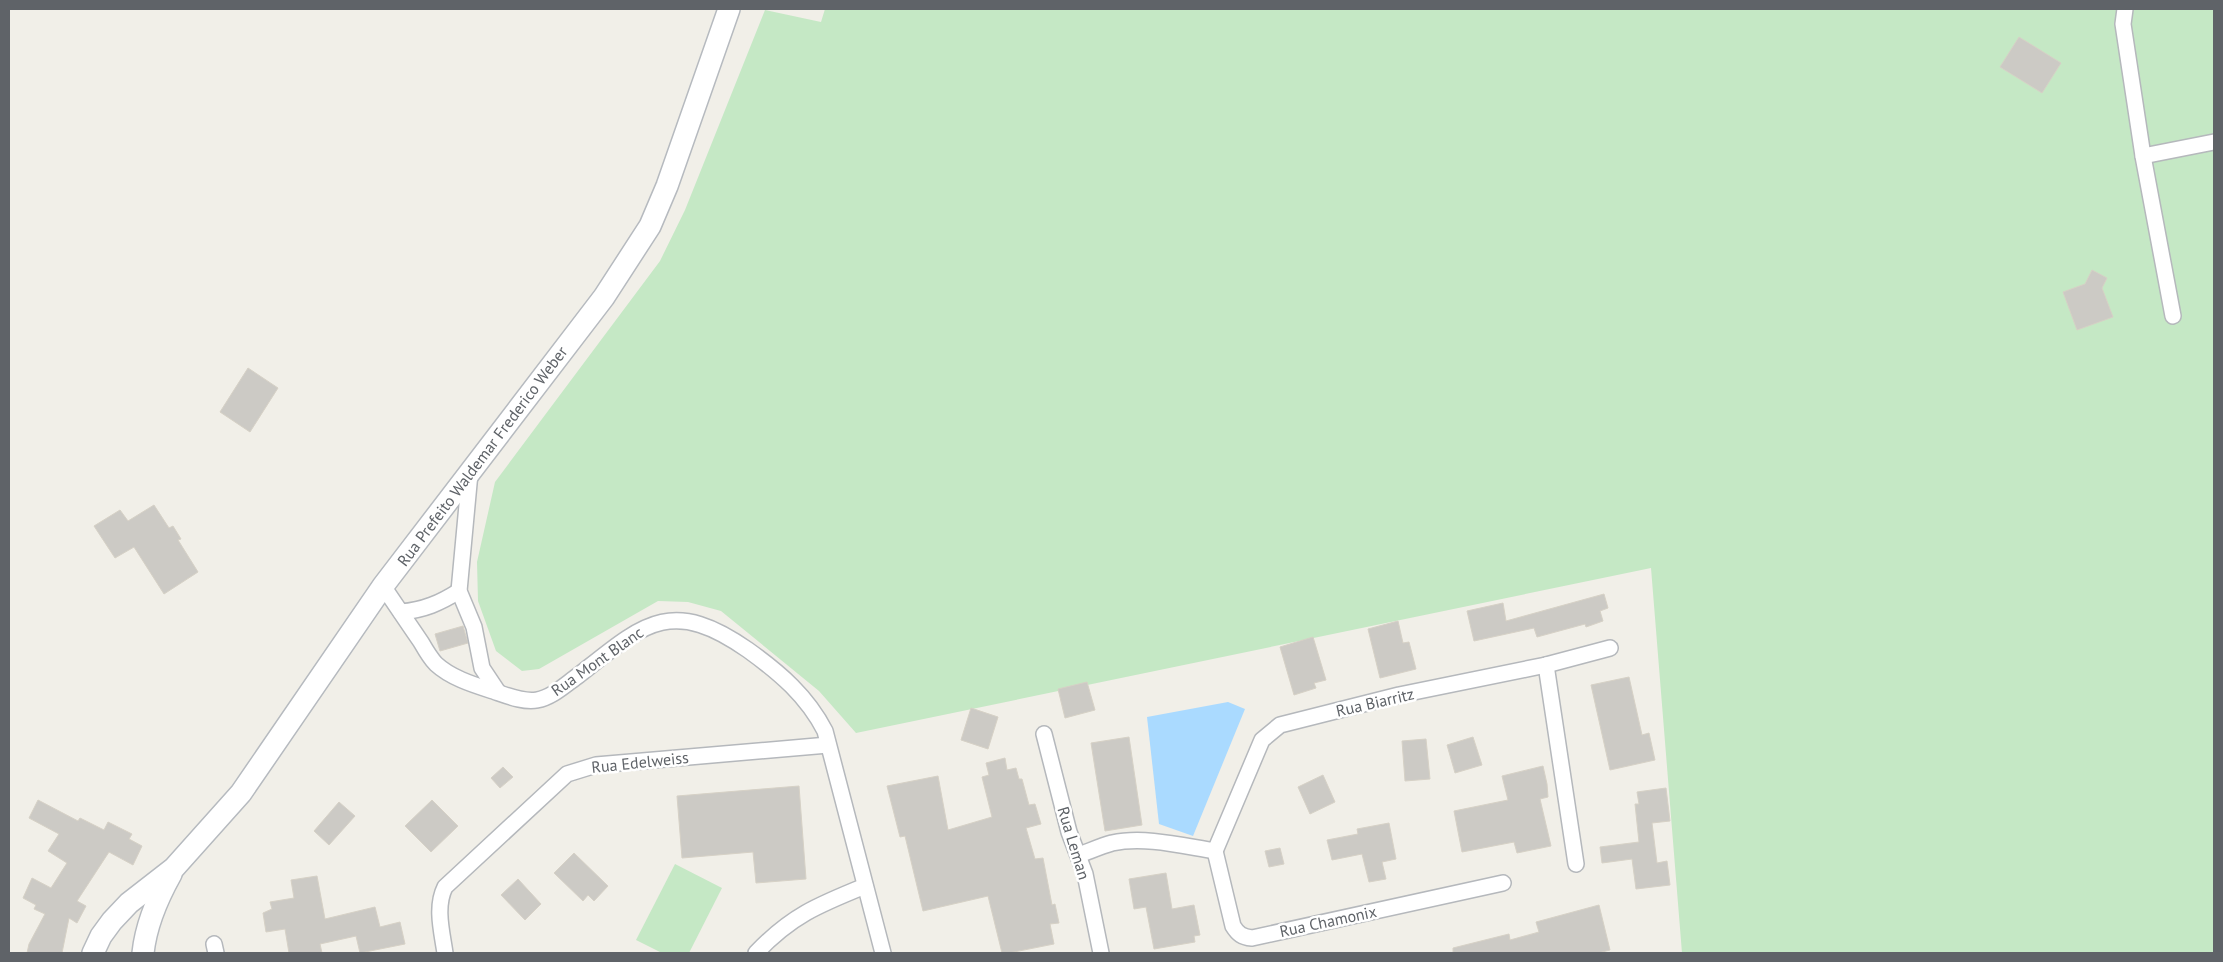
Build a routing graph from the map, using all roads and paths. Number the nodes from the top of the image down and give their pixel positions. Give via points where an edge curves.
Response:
1 (729, 9) edge
2 (2125, 9) edge
3 (2214, 142) edge
4 (2142, 156) junction
5 (2173, 316) dead end
6 (470, 470) junction
7 (383, 586) junction
8 (459, 591) junction
9 (400, 612) junction
10 (1610, 648) dead end
11 (1546, 665) junction
12 (498, 692) junction
13 (1044, 734) dead end
14 (828, 745) junction
15 (1215, 851) junction
16 (1079, 855) junction
17 (1576, 864) dead end
18 (174, 868) junction
19 (1503, 883) dead end
20 (865, 886) junction
21 (93, 953) edge
22 (143, 953) edge
23 (445, 953) edge
24 (756, 953) edge
25 (884, 953) edge
26 (1101, 953) edge

1 - 6 main road, Rua Prefeito Waldemar Frederico Weber via 650,226 604,297
2 - 4 street via 2123,24
3 - 4 street
4 - 5 street
6 - 7 main road, Rua Prefeito Waldemar Frederico Weber
6 - 8 street
7 - 9 street, Rua Mont Blanc
7 - 18 main road, Rua Prefeito Waldemar Frederico Weber via 241,793
8 - 9 street via 423,610
8 - 12 street via 474,627 482,668
9 - 12 street, Rua Mont Blanc via 436,664 466,683
10 - 11 street, Rua Biarritz
11 - 15 street, Rua Biarritz via 1399,695 1280,725 1262,740
11 - 17 street
12 - 14 street, Rua Mont Blanc via 536,700 552,695 646,626 666,620 690,622 732,639 800,693 815,711
13 - 16 street, Rua Leman via 1069,832
14 - 20 street, Rua Mont Blanc
14 - 23 street, Rua Edelweiss via 596,765 567,774 445,887 440,906
15 - 16 street via 1173,844 1128,842 1112,843
15 - 19 street, Rua Chamonix via 1233,926 1243,937 1252,938
16 - 26 street, Rua Leman
18 - 21 main road via 124,909 101,936
18 - 22 main road via 146,933
20 - 24 street via 811,908 781,928
20 - 25 street, Rua Mont Blanc

